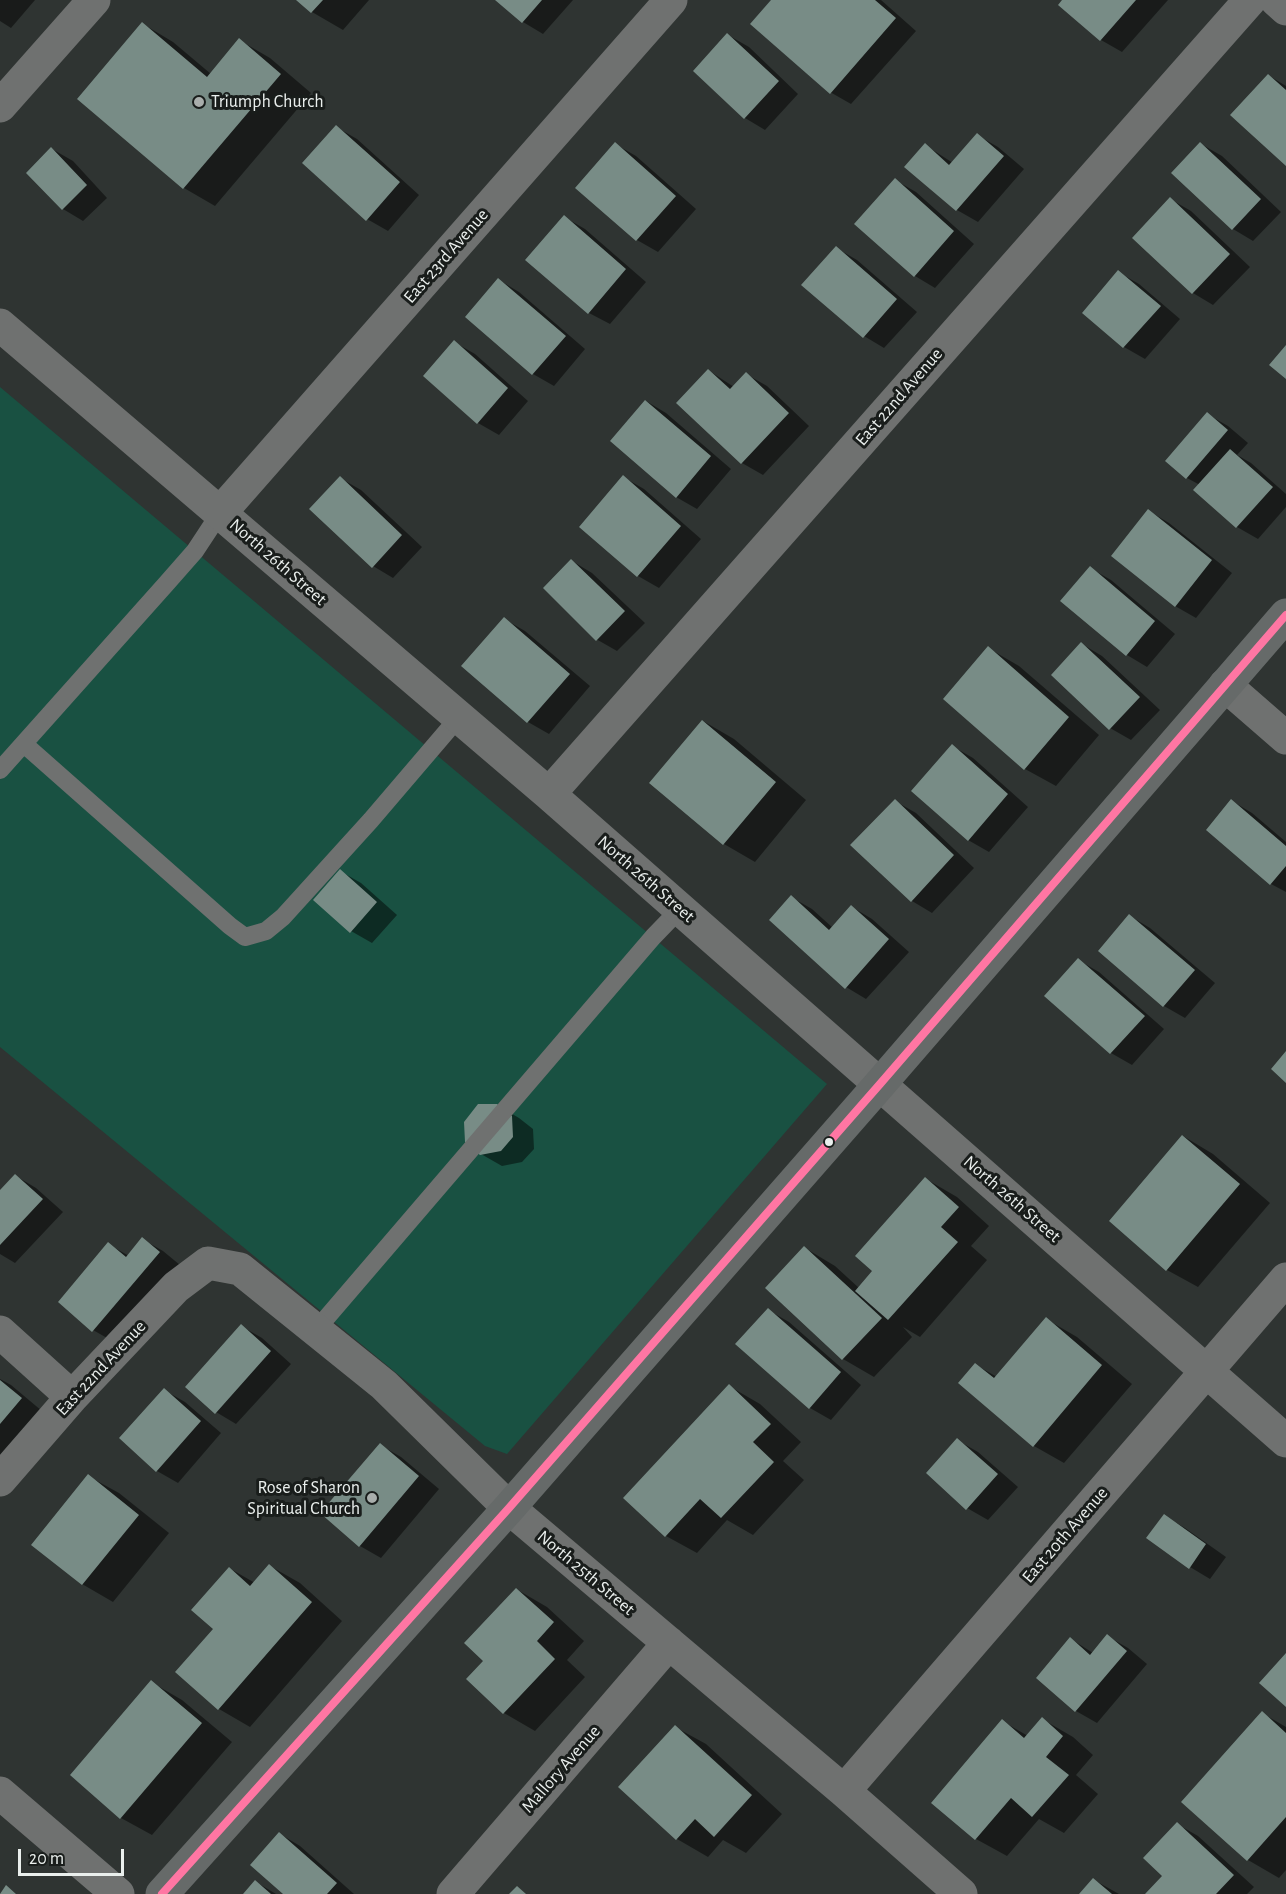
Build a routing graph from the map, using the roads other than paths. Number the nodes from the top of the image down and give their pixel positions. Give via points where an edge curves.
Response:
1 (94, 0) edge
2 (671, 0) edge
3 (1250, 0) edge
4 (1276, 0) edge
5 (1286, 9) edge
6 (0, 106) edge
7 (0, 325) edge
8 (220, 513) junction
9 (1286, 615) edge
10 (1225, 685) junction
11 (459, 717) junction
12 (1286, 738) edge
13 (24, 744) junction
14 (0, 770) edge
15 (549, 794) junction
16 (680, 909) junction
17 (880, 1084) junction
18 (208, 1263) joint
19 (1286, 1279) edge
20 (316, 1330) junction
21 (0, 1332) edge
22 (1206, 1371) junction
23 (72, 1397) junction
24 (1286, 1441) edge
25 (0, 1480) edge
26 (508, 1508) junction
27 (669, 1643) junction
28 (844, 1791) junction
29 (0, 1793) edge
30 (118, 1894) edge
31 (162, 1894) edge
32 (453, 1894) edge
33 (961, 1894) edge

1 - 6 street
2 - 8 street, East 23rd Avenue
3 - 15 street, East 22nd Avenue
4 - 5 street
7 - 8 street, North 26th Street
8 - 11 street, North 26th Street
8 - 13 lane via 180,567
9 - 10 street
10 - 12 street
10 - 17 street
11 - 13 lane via 283,917 266,931 245,937
11 - 15 street, North 26th Street
13 - 14 lane
15 - 16 street, North 26th Street
16 - 17 street, North 26th Street
16 - 20 lane
17 - 22 street, North 26th Street
17 - 26 street
18 - 20 street, North 25th Street via 240,1269
18 - 23 street, East 22nd Avenue via 176,1287
19 - 22 street, East 20th Avenue
20 - 26 street, North 25th Street via 384,1385
21 - 23 street
22 - 24 street, North 26th Street
22 - 28 street, East 20th Avenue
23 - 25 street, East 22nd Avenue
26 - 27 street, North 25th Street
26 - 31 street
27 - 28 street, North 25th Street
27 - 32 street, Mallory Avenue
28 - 33 street, North 25th Street
29 - 30 street

